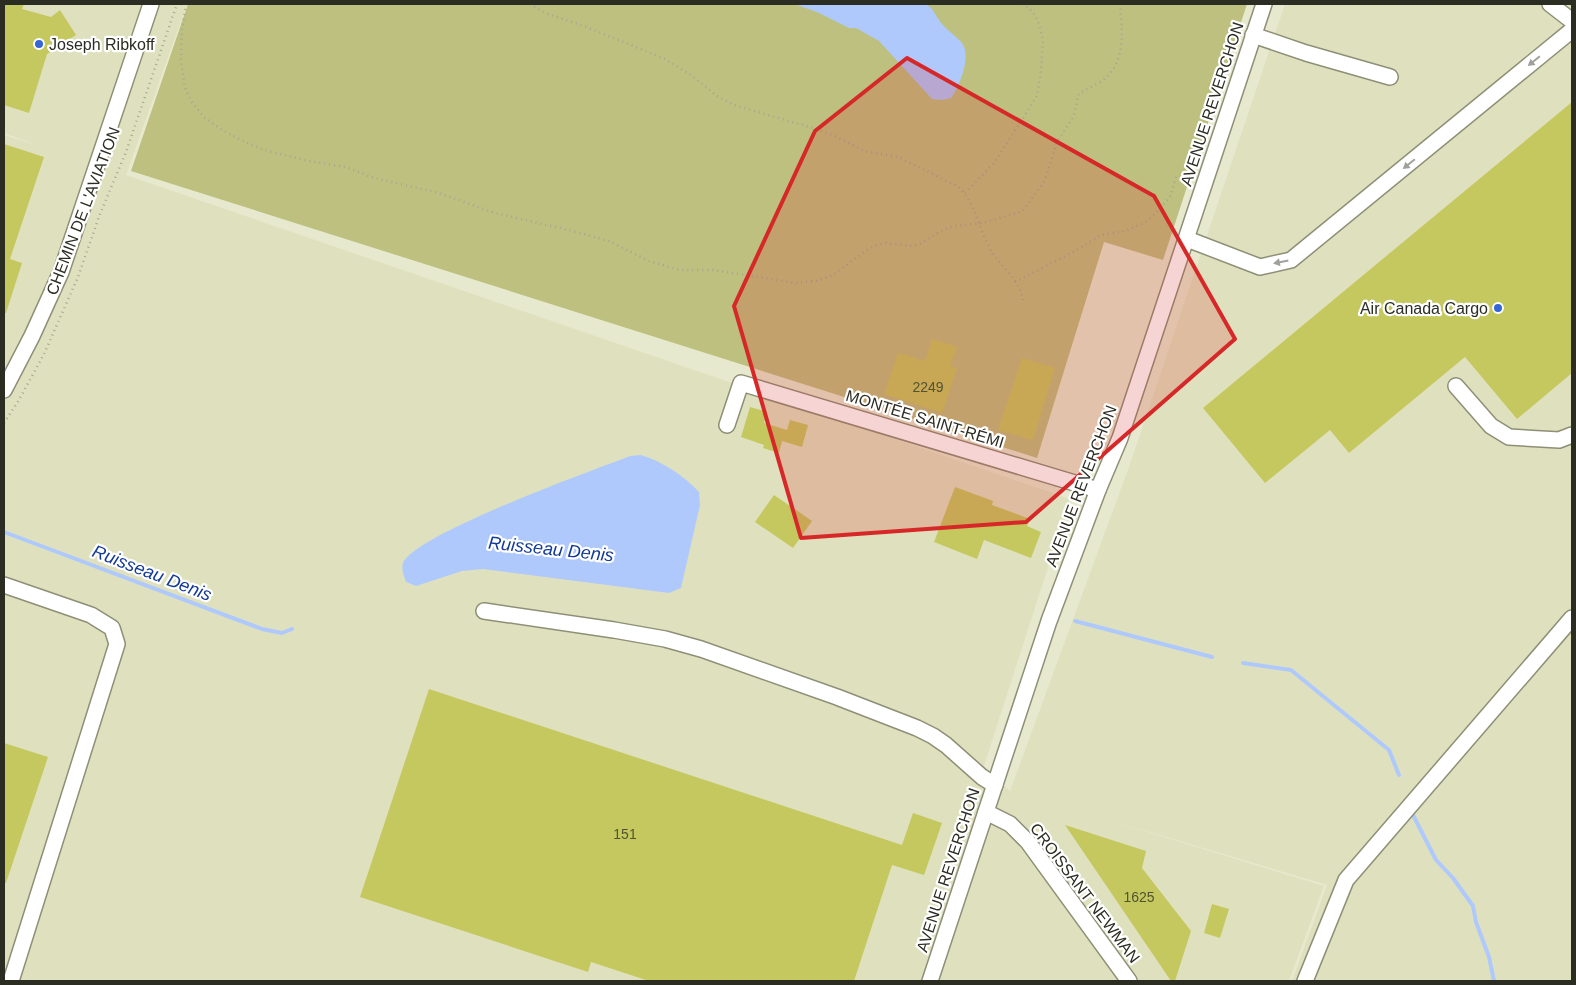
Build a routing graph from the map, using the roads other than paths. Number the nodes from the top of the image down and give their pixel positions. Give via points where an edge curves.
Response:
1 (151, 4) edge
2 (1264, 4) edge
3 (1550, 4) edge
4 (1572, 21) edge
5 (1572, 30) edge
6 (1253, 35) junction
7 (1390, 77) dead end
8 (1187, 239) junction
9 (1456, 386) dead end
10 (4, 390) edge
11 (727, 425) dead end
12 (1572, 434) edge
13 (1098, 490) junction
14 (4, 585) edge
15 (484, 611) dead end
16 (1572, 618) edge
17 (995, 784) junction
18 (986, 812) junction
19 (11, 981) edge
20 (930, 981) edge
21 (1129, 981) edge
22 (1305, 981) edge

1 - 10 street, CHEMIN DE L'AVIATION via 61,272
2 - 6 street, AVENUE REVERCHON
3 - 4 street
5 -> 8 street via 1292,260 1260,267
6 - 7 street
6 - 8 street, AVENUE REVERCHON
8 - 13 street, AVENUE REVERCHON via 1120,438
9 - 12 street via 1491,426 1509,437 1559,440
11 - 13 street, MONTÉE SAINT-RÉMI via 741,382
13 - 17 street, AVENUE REVERCHON via 1049,621
14 - 19 street via 91,615 112,628 117,644
15 - 17 street via 614,630 701,649 925,732
16 - 22 street via 1346,880
17 - 18 street, AVENUE REVERCHON
18 - 20 street, AVENUE REVERCHON
18 - 21 street, CROISSANT NEWMAN via 1010,824 1028,842

